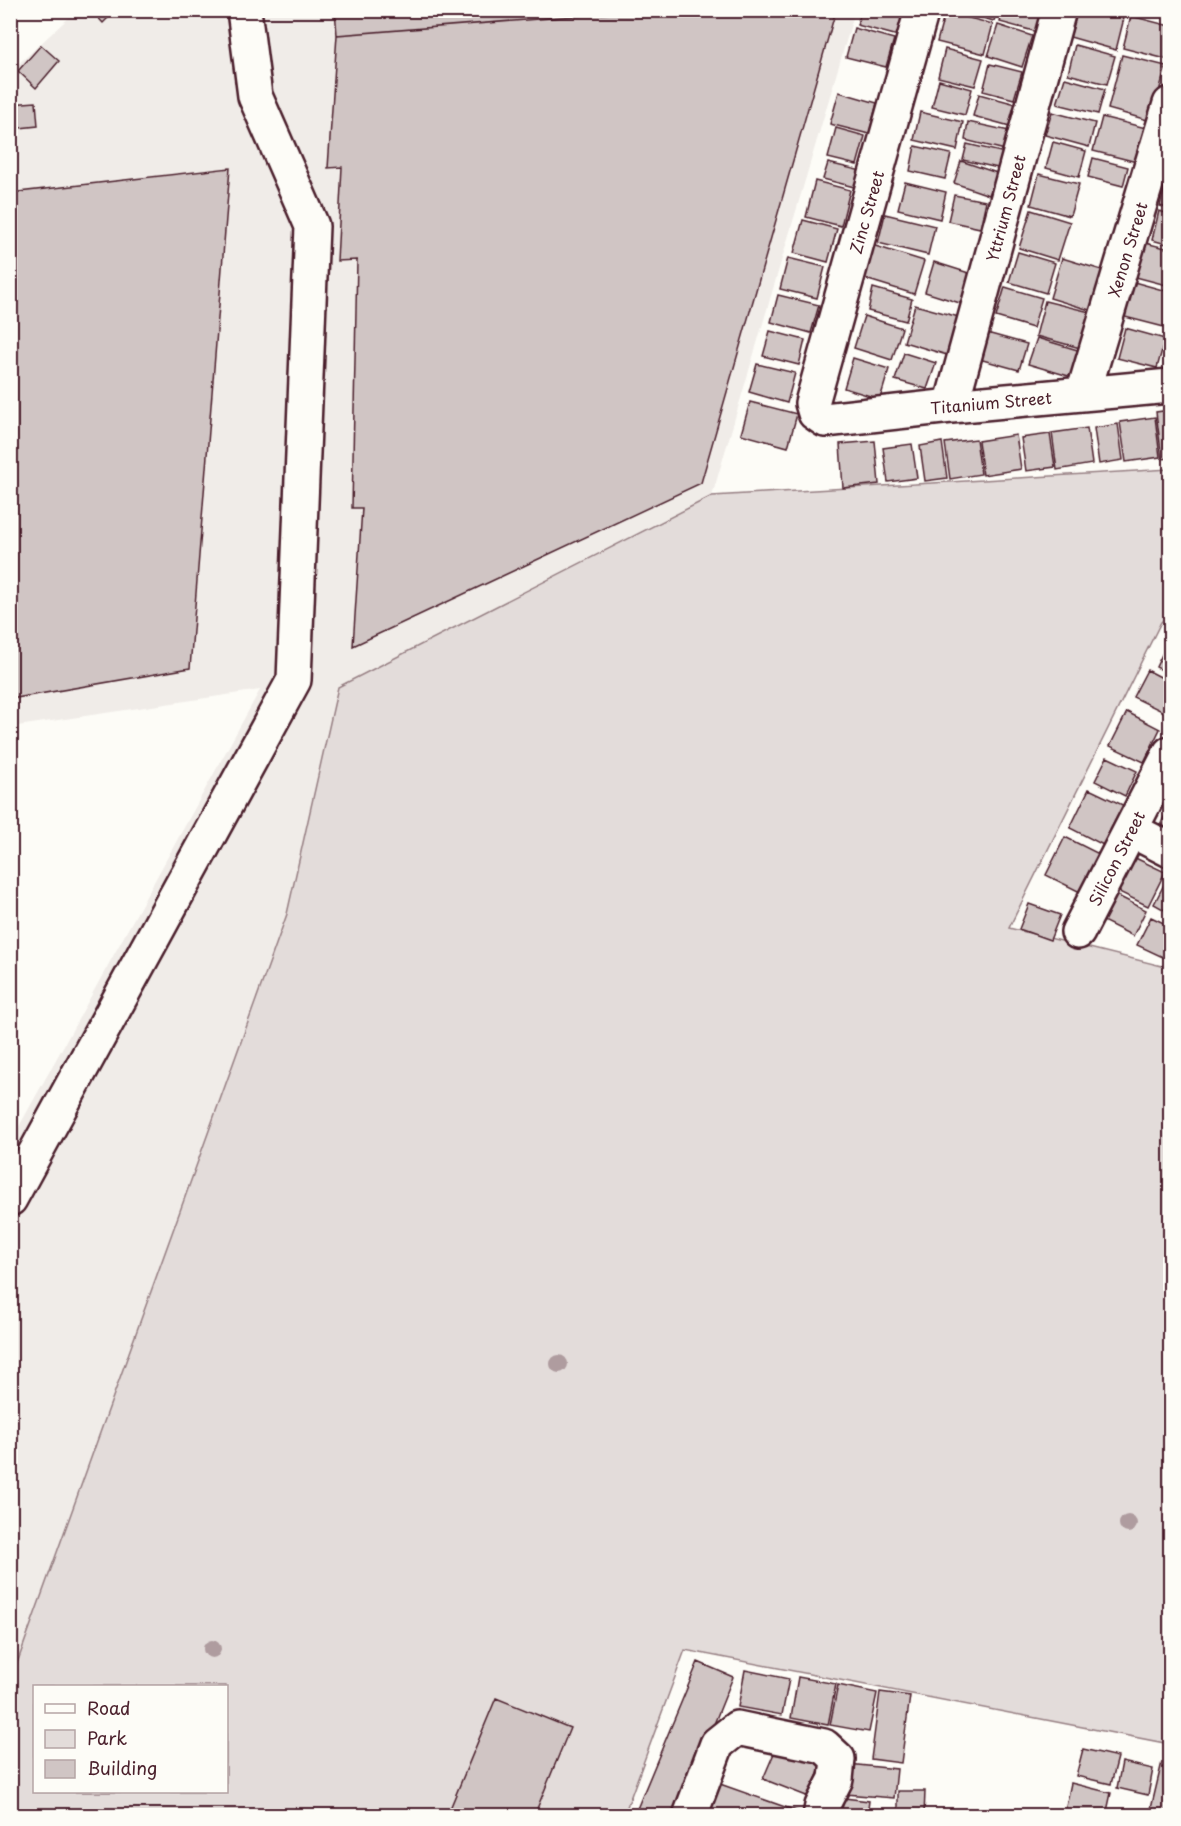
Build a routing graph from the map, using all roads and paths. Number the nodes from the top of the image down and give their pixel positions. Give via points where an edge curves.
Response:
1 (244, 10) edge
2 (922, 10) edge
3 (1059, 10) edge
4 (1170, 104) edge
5 (1170, 386) edge
6 (1083, 394) junction
7 (951, 406) junction
8 (814, 413) joint
9 (1170, 753) edge
10 (1131, 830) junction
11 (1170, 850) edge
12 (1078, 932) dead end
13 (10, 1199) edge
14 (690, 1815) edge
15 (820, 1815) edge

1 - 13 street via 255,96 312,226 294,680
2 - 8 street, Zinc Street via 812,403
3 - 7 street, Yttrium Street
4 - 6 street, Xenon Street
5 - 6 street, Titanium Street
6 - 7 street, Titanium Street
7 - 8 street, Titanium Street via 825,420
9 - 10 street, Silicon Street
10 - 11 street
10 - 12 street, Silicon Street
14 - 15 street via 717,1744 737,1728 824,1746 838,1759 836,1779

